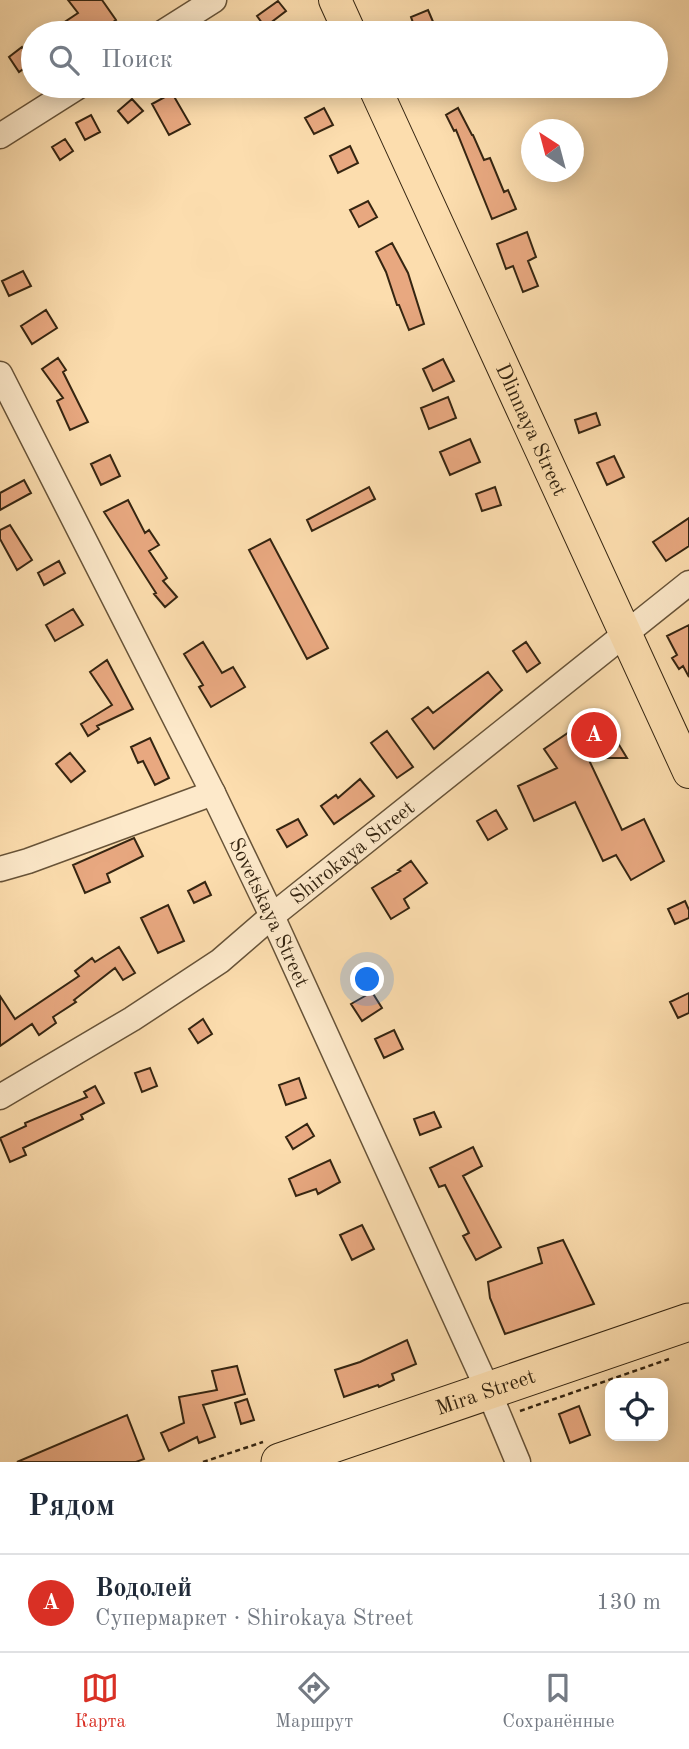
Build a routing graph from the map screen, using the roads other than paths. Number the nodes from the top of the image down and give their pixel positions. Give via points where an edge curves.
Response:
1 (214, 0) edge
2 (335, 0) edge
3 (181, 21) edge
4 (345, 21) edge
5 (60, 98) edge
6 (379, 98) edge
7 (0, 136) edge
8 (0, 374) edge
9 (689, 583) edge
10 (625, 635) junction
11 (689, 772) edge
12 (213, 793) junction
13 (0, 869) edge
14 (272, 916) junction
15 (0, 1097) edge
16 (689, 1322) edge
17 (488, 1390) junction
18 (280, 1462) edge
19 (518, 1462) edge

1 - 3 street
2 - 4 main road
5 - 7 street
6 - 10 main road, Dlinnaya Street
8 - 12 street, Sovetskaya Street
9 - 10 street, Shirokaya Street
10 - 11 main road, Dlinnaya Street
10 - 14 street, Shirokaya Street
12 - 13 street
12 - 14 street, Sovetskaya Street
14 - 15 street, Shirokaya Street via 219,961 132,1019
14 - 17 street, Sovetskaya Street
16 - 17 highway, Mira Street
17 - 18 highway, Mira Street
17 - 19 street, Sovetskaya Street

